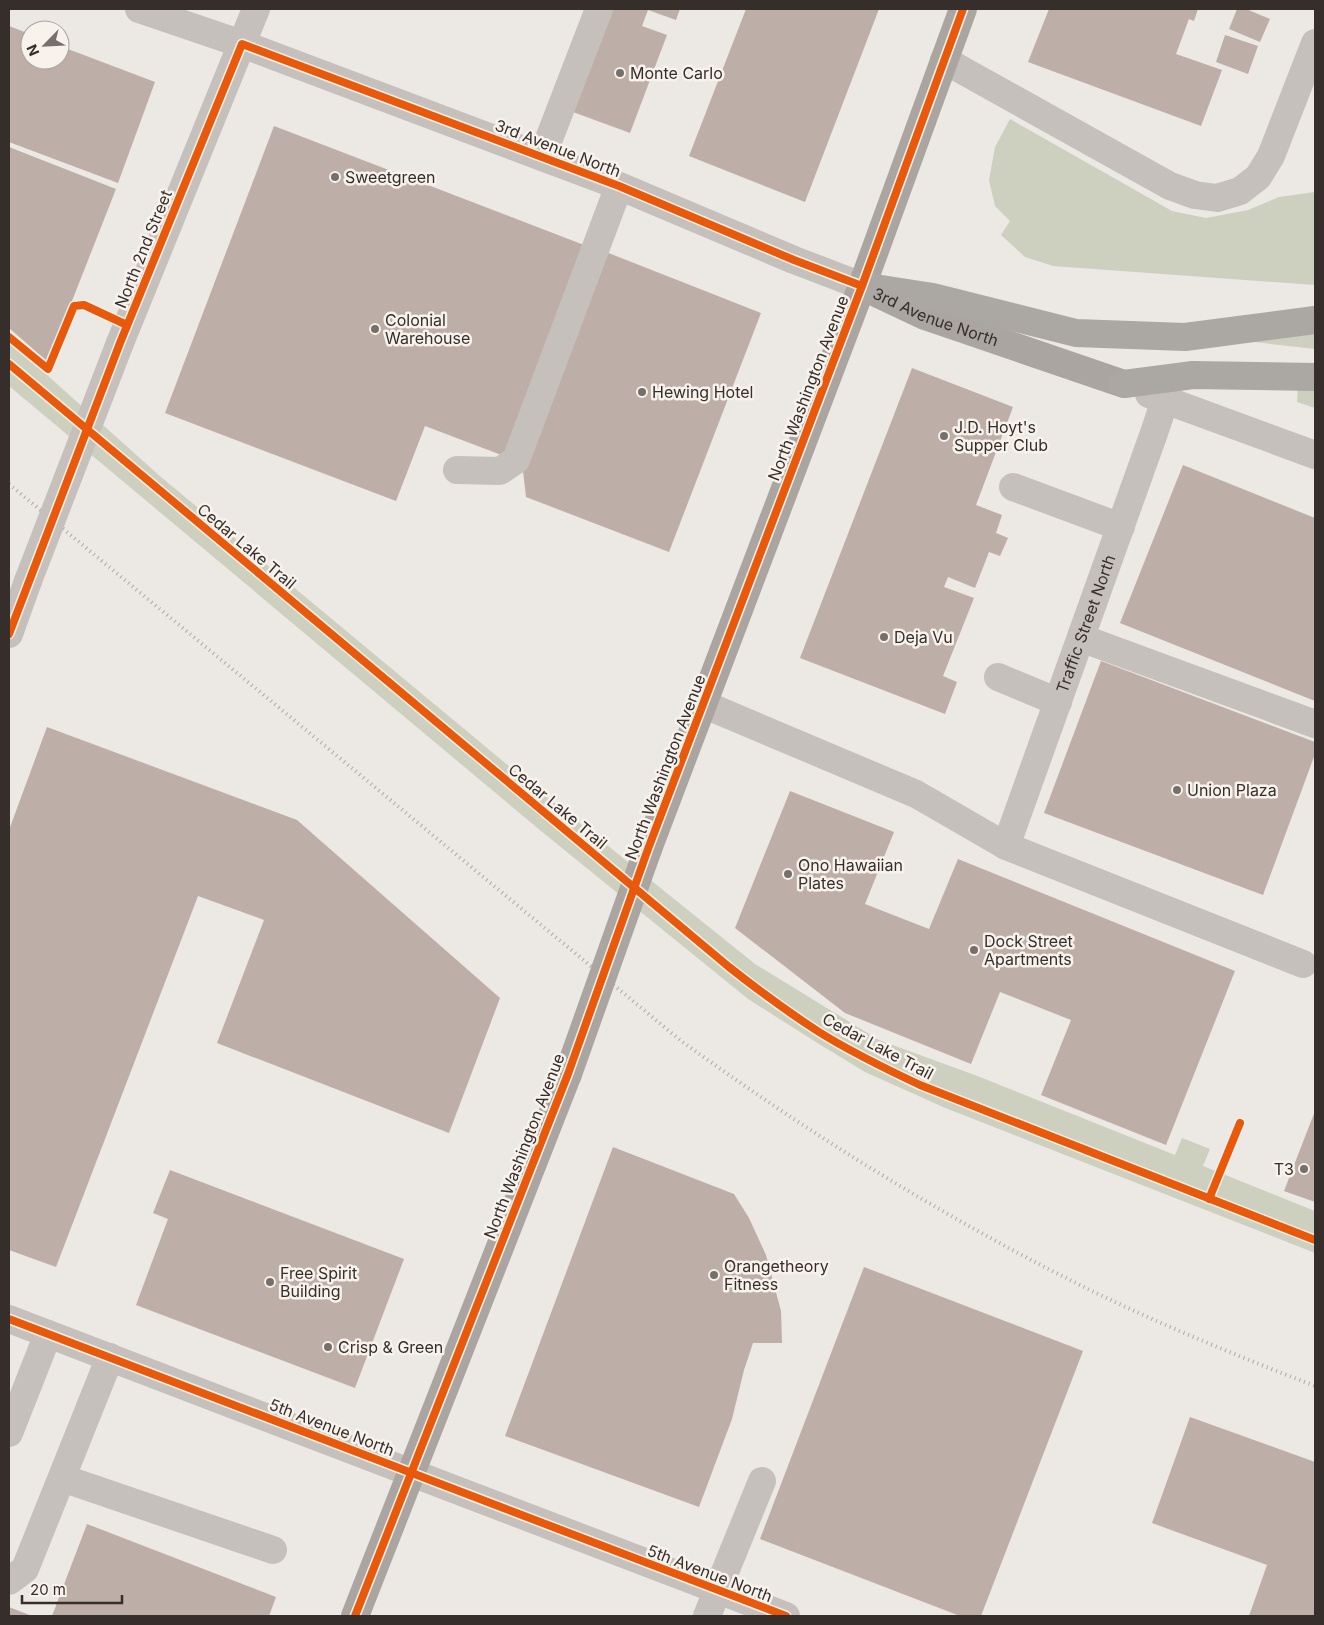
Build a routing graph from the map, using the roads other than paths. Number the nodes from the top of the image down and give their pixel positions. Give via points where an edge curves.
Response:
1 (139, 9) edge
2 (256, 9) edge
3 (599, 9) edge
4 (963, 9) edge
5 (1315, 43) edge
6 (242, 44) junction
7 (944, 60) junction
8 (542, 157) junction
9 (619, 186) junction
10 (862, 286) junction
11 (1315, 320) edge
12 (1315, 377) edge
13 (1124, 384) junction
14 (1165, 400) junction
15 (1315, 455) edge
16 (457, 470) dead end
17 (1013, 487) dead end
18 (1121, 527) junction
19 (9, 631) edge
20 (1081, 638) junction
21 (998, 677) dead end
22 (1058, 702) junction
23 (703, 704) junction
24 (1315, 724) edge
25 (1006, 846) junction
26 (1303, 964) dead end
27 (9, 1319) edge
28 (48, 1334) junction
29 (110, 1357) junction
30 (9, 1433) edge
31 (411, 1472) junction
32 (62, 1478) junction
33 (762, 1481) dead end
34 (272, 1550) dead end
35 (9, 1581) edge
36 (717, 1591) junction
37 (355, 1616) edge
38 (707, 1616) edge
39 (786, 1616) edge

1 - 6 street, 3rd Avenue North
2 - 6 street, North 2nd Street
3 - 8 street
4 - 7 main road, North Washington Avenue
5 - 7 street via 1271,156 1258,177 1240,191 1217,198 1195,195 1170,186
6 - 8 street, 3rd Avenue North
6 - 19 street, North 2nd Street, bridge via 120,343
7 - 10 main road, North Washington Avenue
8 - 9 street, 3rd Avenue North
9 - 10 street, 3rd Avenue North
9 - 16 street via 516,460 500,471
10 - 11 highway via 933,297 1076,333 1185,336
10 - 13 main road, 3rd Avenue North via 925,316
10 - 23 main road, North Washington Avenue
12 - 13 highway via 1193,375
13 - 14 street, 3rd Avenue North
14 - 15 street, 3rd Avenue North
14 - 18 street, Traffic Street North
17 - 18 street
18 - 20 street, Traffic Street North
20 - 22 street, Traffic Street North
20 - 24 street
21 - 22 street
22 - 25 street, Traffic Street North
23 - 25 street via 916,794
23 - 31 main road, North Washington Avenue, bridge via 568,1074
25 - 26 street
27 - 28 street, 5th Avenue North
28 - 29 street, 5th Avenue North
28 - 30 street
29 - 31 street, 5th Avenue North
29 - 32 street
31 - 36 street, 5th Avenue North
31 - 37 main road, North Washington Avenue
32 - 34 street
32 - 35 street via 25,1569
33 - 36 street
36 - 38 street
36 - 39 street, 5th Avenue North

